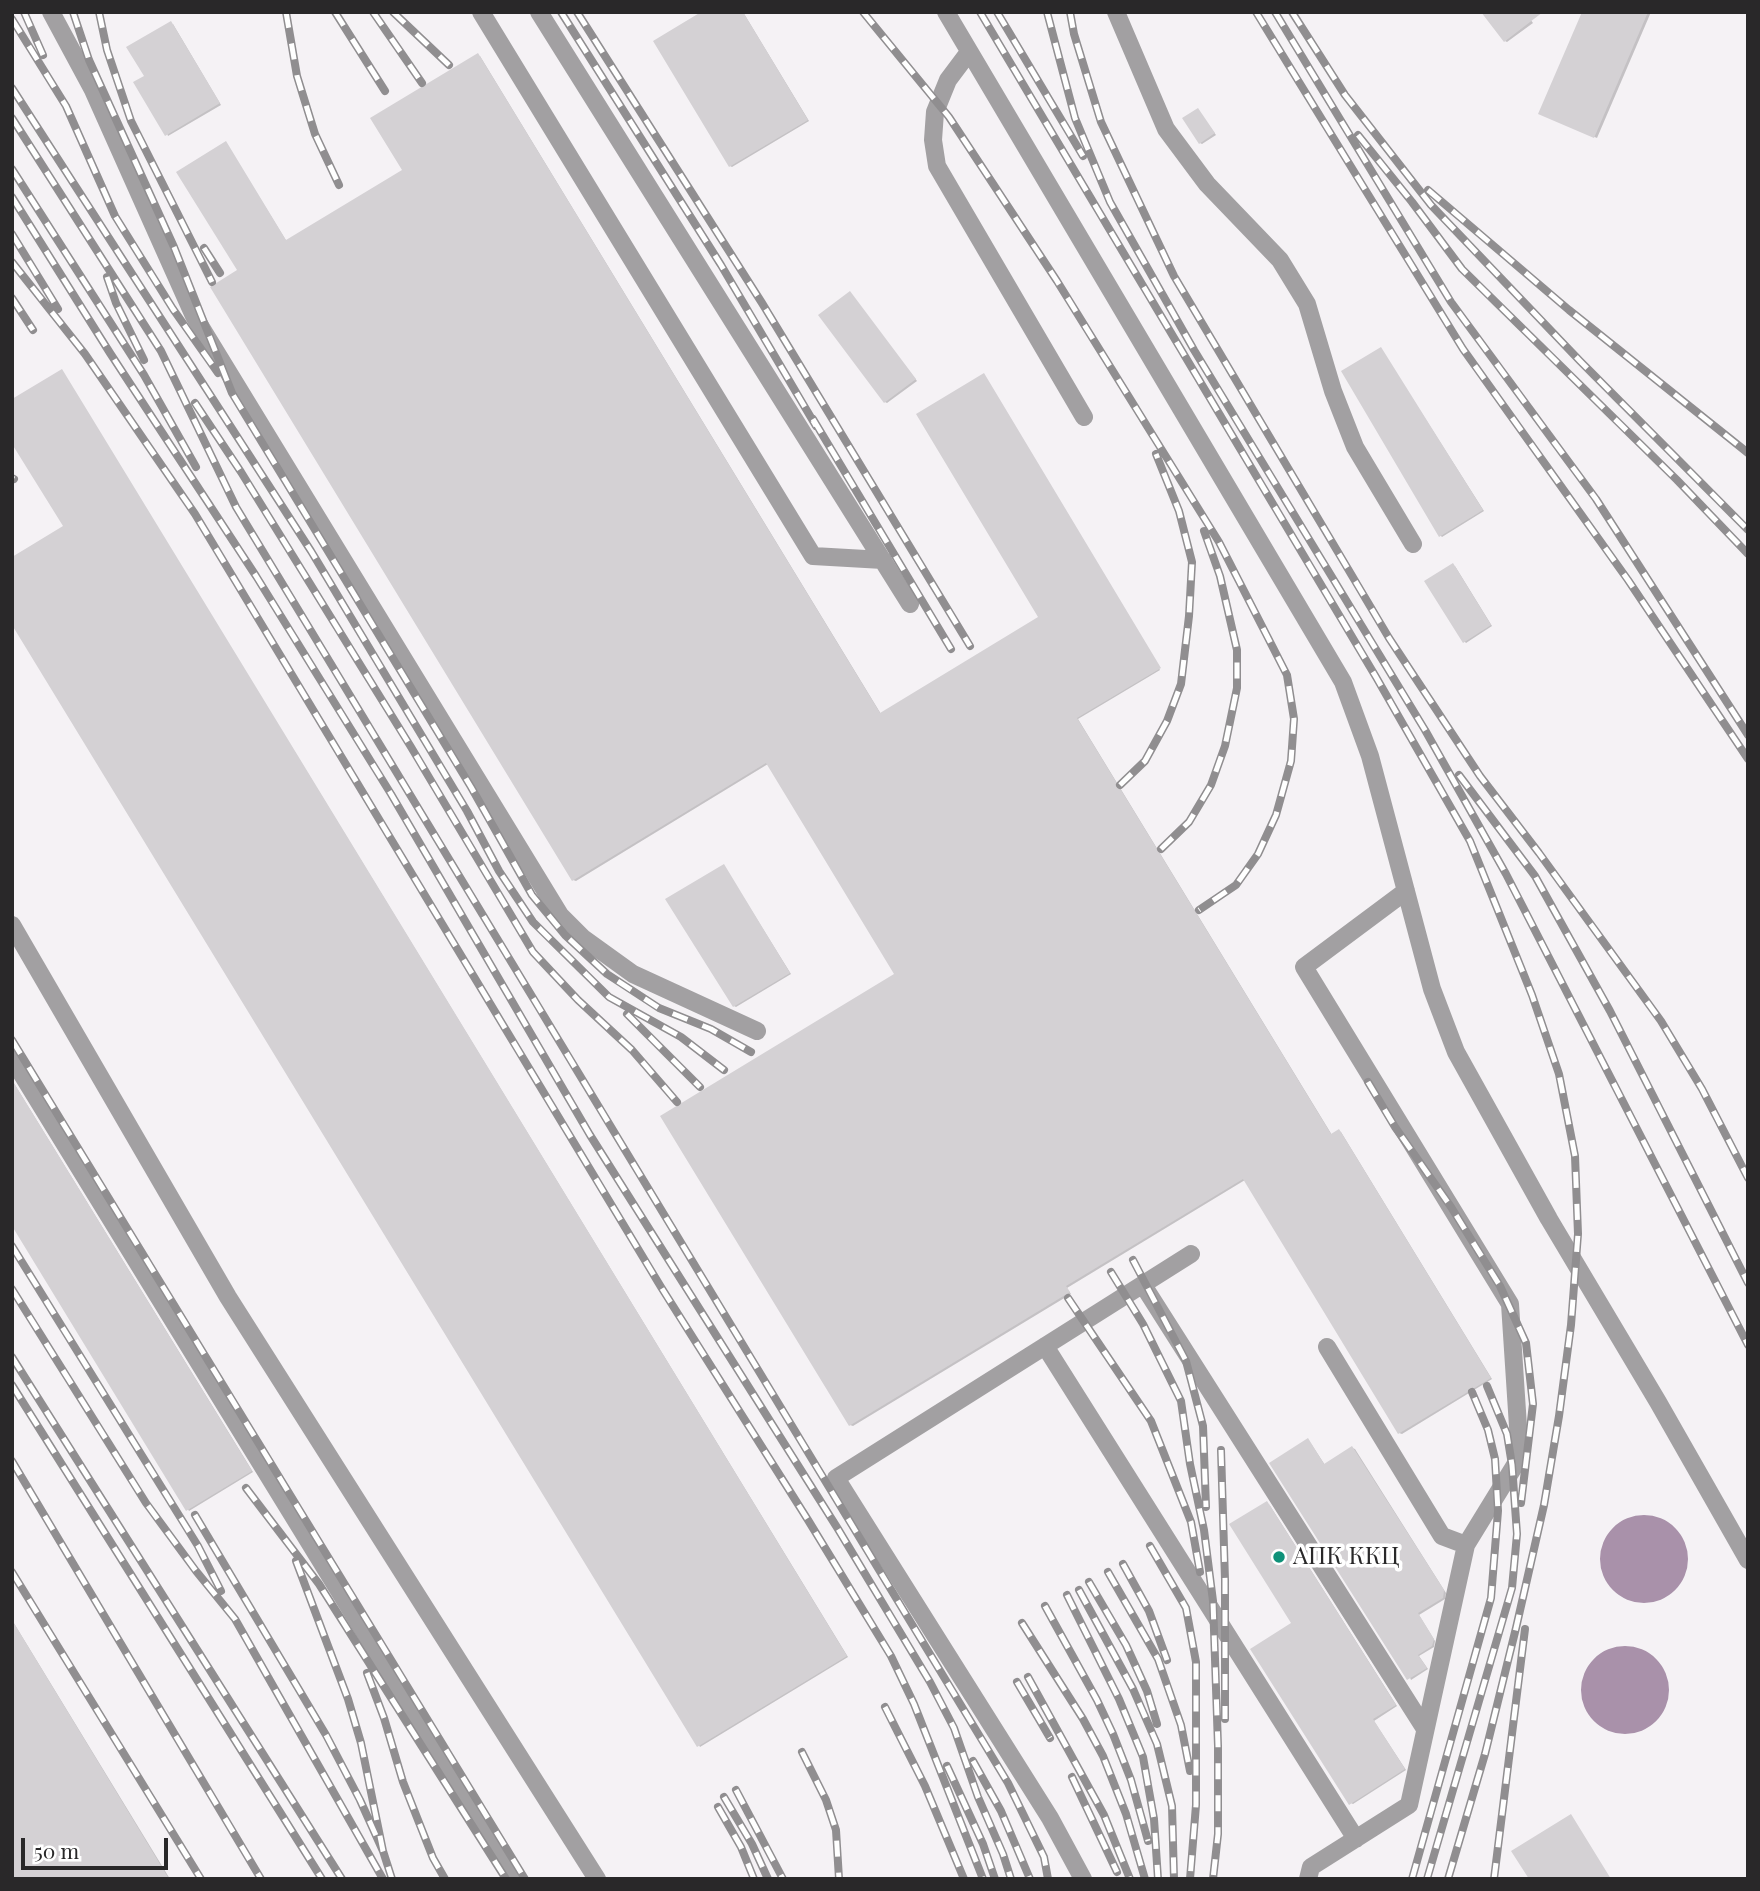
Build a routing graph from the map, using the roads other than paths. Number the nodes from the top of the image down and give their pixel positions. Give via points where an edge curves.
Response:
1 (51, 12) edge
2 (481, 12) edge
3 (539, 12) edge
4 (946, 12) edge
5 (1116, 12) edge
6 (969, 52) junction
7 (1084, 417) dead end
8 (1413, 544) dead end
9 (883, 560) junction
10 (910, 604) dead end
11 (1406, 891) junction
12 (12, 925) edge
13 (757, 1031) dead end
14 (12, 1058) edge
15 (1191, 1254) dead end
16 (1143, 1284) junction
17 (1045, 1346) junction
18 (1327, 1347) dead end
19 (1465, 1545) junction
20 (1748, 1560) edge
21 (1425, 1729) junction
22 (1356, 1839) junction
23 (516, 1879) edge
24 (597, 1879) edge
25 (1083, 1879) edge
26 (1308, 1879) edge

1 - 13 lane via 93,90 194,316 559,915 633,974
2 - 9 lane via 813,556
3 - 9 lane
4 - 6 lane
5 - 8 lane via 1166,128 1207,184 1280,260 1307,304 1332,391 1355,447
6 - 7 lane via 948,80 935,112 937,166
6 - 11 lane via 1343,682 1370,756
9 - 10 lane
11 - 19 lane via 1304,967 1510,1304 1520,1457
11 - 20 lane via 1432,989 1456,1052
12 - 24 lane via 228,1297
14 - 23 lane
15 - 16 lane
16 - 17 lane
16 - 21 lane
17 - 22 lane
17 - 25 lane via 836,1478 1050,1818
18 - 19 lane via 1442,1536
19 - 21 lane
21 - 22 lane via 1409,1805
22 - 26 lane via 1311,1867

